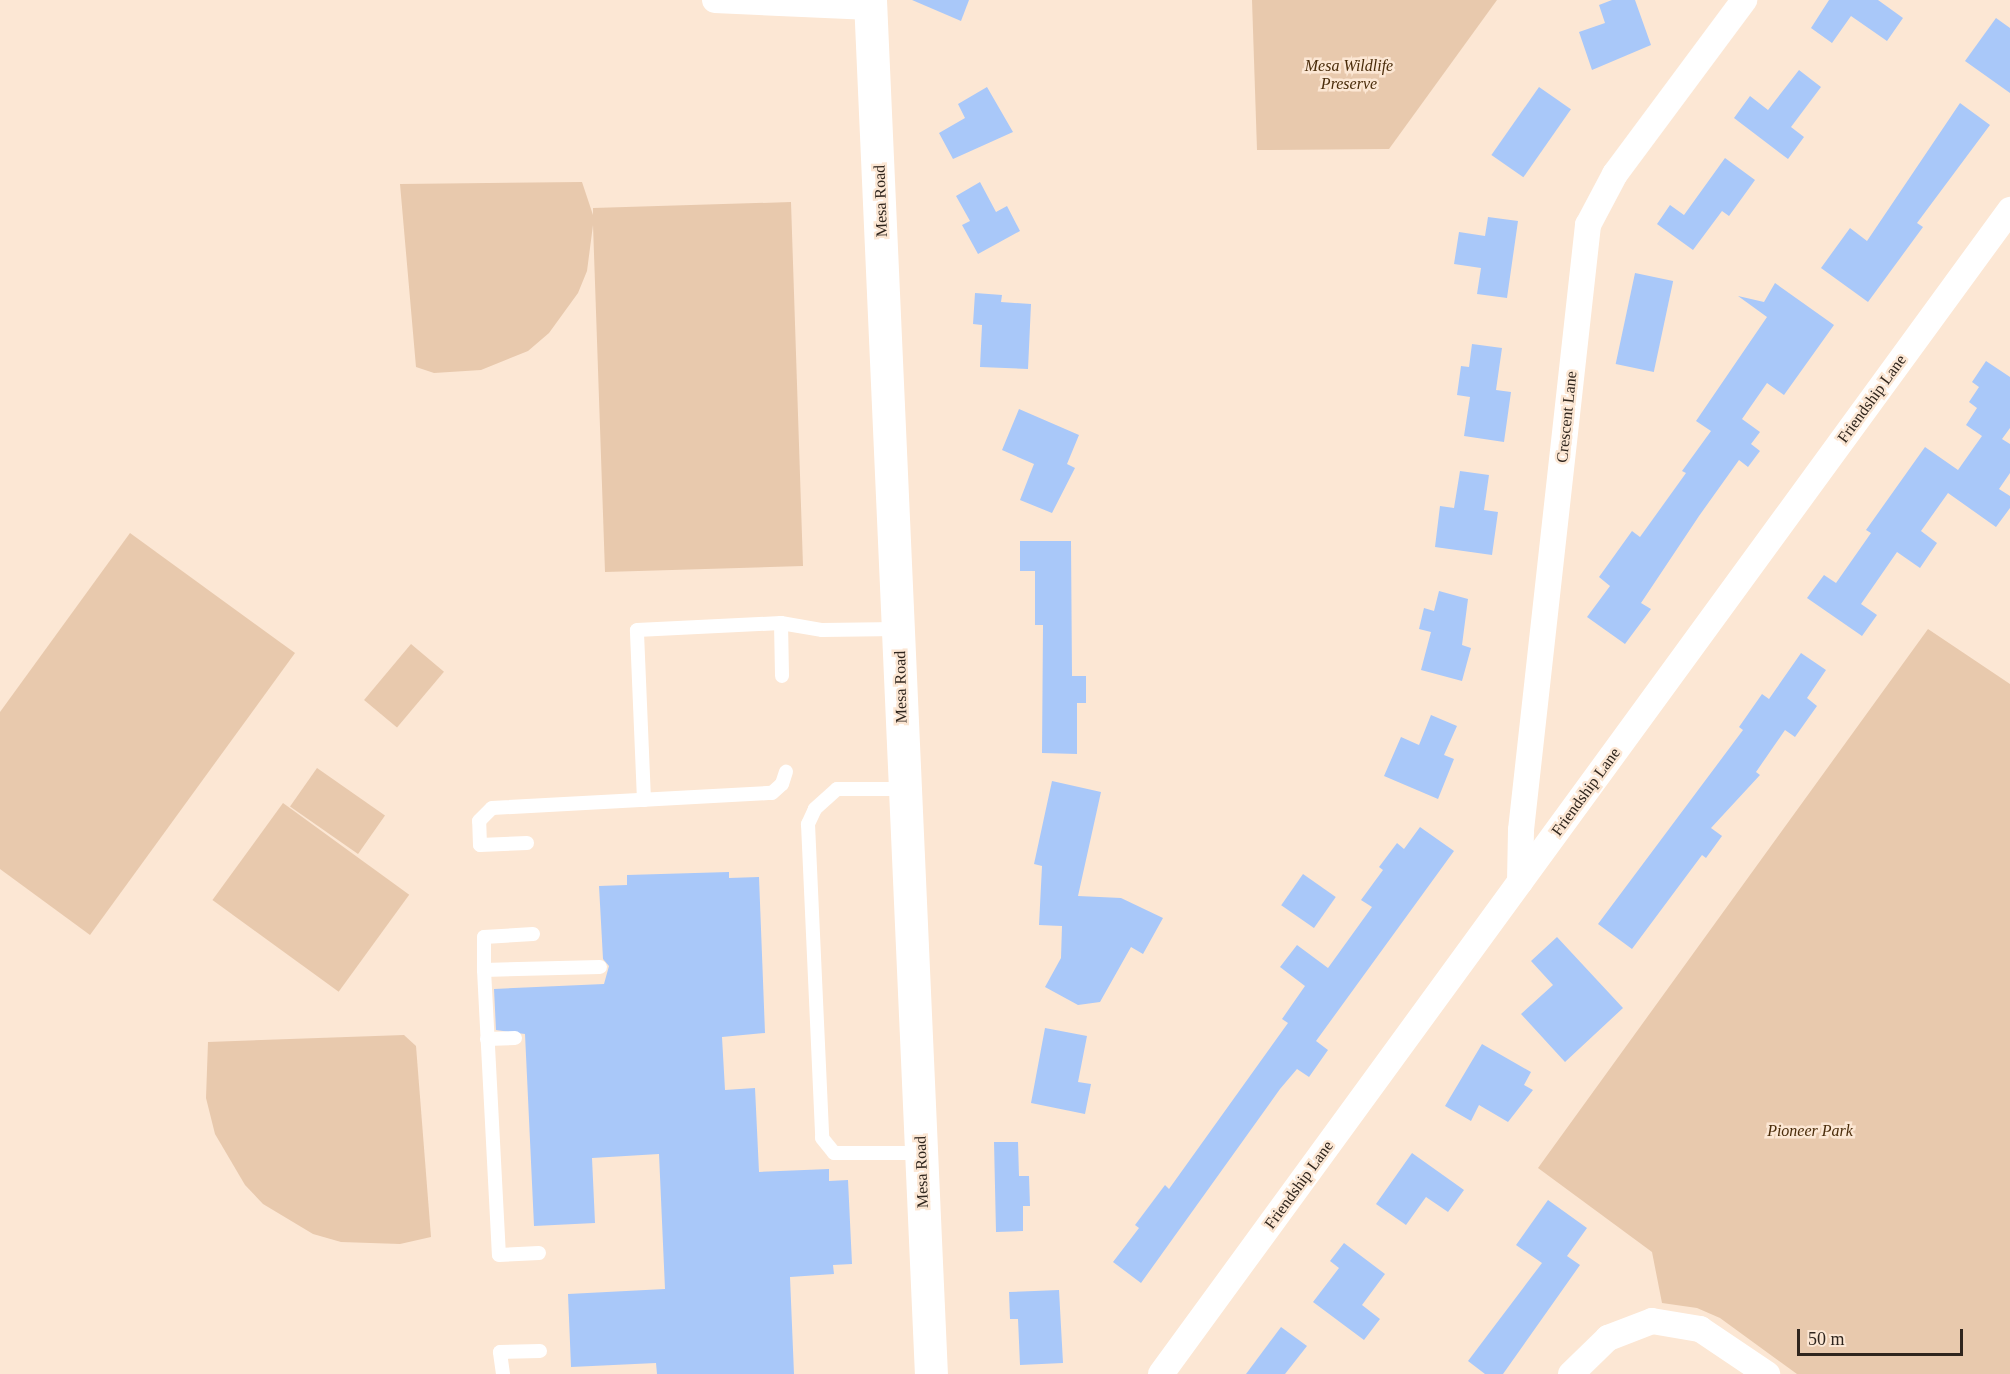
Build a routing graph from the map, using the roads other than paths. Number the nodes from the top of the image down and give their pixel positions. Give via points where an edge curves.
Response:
1 (715, 0) edge
2 (1744, 0) edge
3 (779, 1) edge
4 (871, 4) edge
5 (2010, 210) edge
6 (781, 622) junction
7 (900, 628) junction
8 (782, 676) dead end
9 (786, 772) dead end
10 (903, 789) junction
11 (644, 800) junction
12 (527, 843) dead end
13 (1520, 882) junction
14 (533, 934) dead end
15 (600, 967) dead end
16 (484, 970) junction
17 (515, 1038) dead end
18 (488, 1039) junction
19 (922, 1153) junction
20 (539, 1253) dead end
21 (540, 1351) dead end
22 (502, 1374) edge
23 (931, 1374) edge
24 (1161, 1374) edge
25 (1571, 1374) edge
26 (1767, 1374) edge

1 - 3 street
2 - 13 street, Crescent Lane via 1615,174 1588,225 1521,830
3 - 4 street
4 - 7 main road, Mesa Road
5 - 13 street, Friendship Lane
6 - 7 lane via 822,630
6 - 8 lane
6 - 11 lane via 637,630
7 - 10 main road, Mesa Road
9 - 11 lane via 782,784 772,793
10 - 19 main road, Mesa Road
10 - 19 lane via 837,789 815,809 808,824 822,1138 834,1153
11 - 12 lane via 492,808 479,821 480,845
13 - 24 street, Friendship Lane
14 - 16 lane via 484,937
15 - 16 lane
16 - 18 lane
17 - 18 lane
18 - 20 lane via 499,1255
19 - 23 main road, Mesa Road
21 - 22 lane via 500,1352
25 - 26 street via 1608,1338 1652,1321 1700,1329

